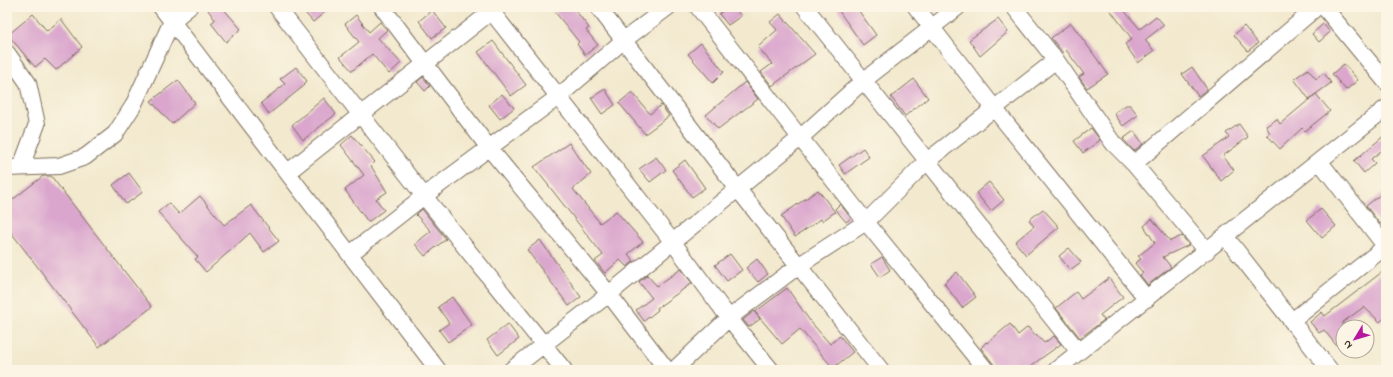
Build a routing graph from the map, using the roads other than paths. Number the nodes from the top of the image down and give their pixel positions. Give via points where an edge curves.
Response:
1 (161, 7) edge
2 (189, 7) edge
3 (277, 7) edge
4 (382, 7) edge
5 (598, 7) edge
6 (668, 7) edge
7 (698, 7) edge
8 (805, 7) edge
9 (916, 7) edge
10 (958, 7) edge
11 (1014, 7) edge
12 (1317, 7) edge
13 (1324, 7) edge
14 (492, 8) edge
15 (172, 21) junction
16 (932, 27) junction
17 (624, 40) junction
18 (7, 53) edge
19 (1056, 60) junction
20 (425, 65) junction
21 (863, 80) junction
22 (1386, 82) edge
23 (558, 97) junction
24 (994, 108) junction
25 (1386, 108) edge
26 (360, 115) junction
27 (800, 138) junction
28 (489, 148) junction
29 (927, 161) junction
30 (1320, 162) junction
31 (1134, 164) junction
32 (14, 168) edge
33 (288, 172) junction
34 (737, 188) junction
35 (424, 196) junction
36 (866, 222) junction
37 (1225, 236) junction
38 (672, 241) junction
39 (1386, 247) edge
40 (1207, 251) junction
41 (350, 254) junction
42 (798, 266) junction
43 (609, 294) junction
44 (1147, 299) junction
45 (729, 318) junction
46 (1292, 322) junction
47 (543, 344) junction
48 (1079, 352) junction
49 (438, 370) edge
50 (511, 370) edge
51 (564, 370) edge
52 (667, 370) edge
53 (674, 370) edge
54 (771, 370) edge
55 (881, 370) edge
56 (986, 370) edge
57 (1056, 370) edge
58 (1330, 370) edge

1 - 15 street
2 - 15 street
3 - 26 street
4 - 20 street
5 - 17 street
6 - 17 street
7 - 27 street
8 - 21 street
9 - 16 street
10 - 16 street
11 - 19 street
12 - 31 street
13 - 22 street
14 - 20 street
14 - 23 street
15 - 32 street via 133,106 115,134 85,157 59,166
15 - 33 street
16 - 21 street
16 - 24 street
17 - 23 street
17 - 34 street
18 - 32 street via 28,83 36,124
19 - 24 street
19 - 31 street via 1112,143
20 - 26 street
20 - 28 street
21 - 27 street
21 - 29 street
23 - 28 street
23 - 38 street
24 - 29 street
24 - 44 street
25 - 30 street
26 - 33 street
26 - 35 street
27 - 34 street
27 - 36 street
28 - 35 street
28 - 43 street
29 - 36 street
29 - 48 street
30 - 37 street
30 - 39 street
31 - 40 street
33 - 41 street
34 - 38 street
34 - 42 street
35 - 41 street
35 - 47 street
36 - 42 street
36 - 56 street
37 - 40 street
37 - 46 street
38 - 43 street
38 - 45 street
39 - 46 street
40 - 44 street
41 - 49 street
42 - 45 street
42 - 55 street
43 - 47 street
43 - 52 street
44 - 48 street
45 - 53 street
45 - 54 street
46 - 58 street
47 - 50 street
47 - 51 street
48 - 57 street

